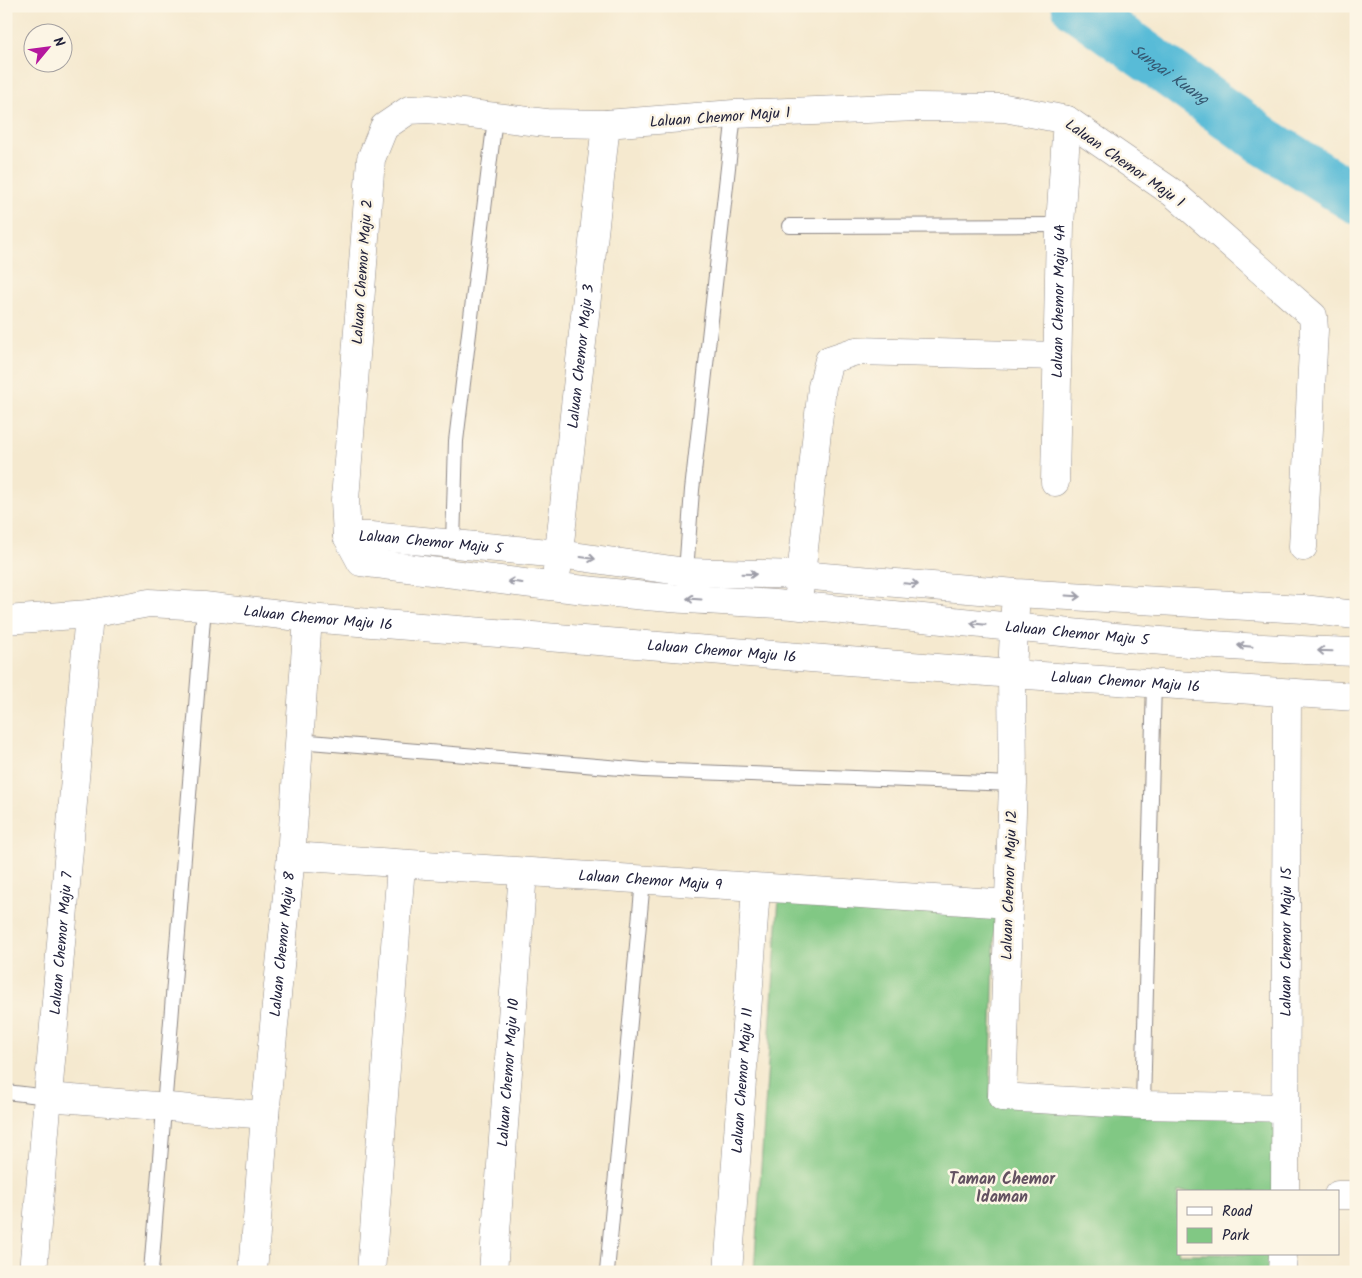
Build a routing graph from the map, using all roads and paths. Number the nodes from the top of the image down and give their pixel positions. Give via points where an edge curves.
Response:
1 (734, 114) junction
2 (496, 118) junction
3 (1067, 120) junction
4 (606, 124) junction
5 (1060, 225) junction
6 (790, 226) dead end
7 (1057, 356) junction
8 (1055, 482) dead end
9 (348, 536) junction
10 (453, 543) junction
11 (1303, 547) dead end
12 (559, 554) junction
13 (686, 572) junction
14 (800, 575) junction
15 (554, 587) junction
16 (1016, 593) junction
17 (204, 606) junction
18 (799, 606) junction
19 (89, 614) junction
20 (1356, 615) edge
21 (308, 618) junction
22 (6, 620) edge
23 (1013, 628) junction
24 (1356, 652) edge
25 (1012, 674) junction
26 (1154, 682) junction
27 (1288, 693) junction
28 (1356, 697) edge
29 (298, 742) junction
30 (1013, 784) junction
31 (291, 856) junction
32 (401, 864) junction
33 (523, 872) junction
34 (643, 880) junction
35 (756, 889) junction
36 (1008, 904) junction
37 (6, 1092) edge
38 (48, 1097) junction
39 (1143, 1105) junction
40 (165, 1106) junction
41 (1284, 1108) junction
42 (265, 1115) junction
43 (1285, 1190) edge
44 (1340, 1195) edge
45 (1356, 1195) edge
46 (1283, 1256) edge
47 (33, 1272) edge
48 (151, 1272) edge
49 (253, 1272) edge
50 (371, 1272) edge
51 (493, 1272) edge
52 (608, 1272) edge
53 (728, 1272) edge
54 (1282, 1272) edge

1 - 3 street, Laluan Chemor Maju 1 via 918,107 1005,108
1 - 4 street, Laluan Chemor Maju 1
1 - 13 lane via 692,490
2 - 4 street, Laluan Chemor Maju 1
2 - 9 street, Laluan Chemor Maju 2 via 429,109 408,110 384,127 371,159 345,500
2 - 10 lane via 456,441
3 - 5 street, Laluan Chemor Maju 4A
3 - 11 street, Laluan Chemor Maju 1 via 1173,193 1313,316
4 - 12 street, Laluan Chemor Maju 3
5 - 6 lane
5 - 7 street, Laluan Chemor Maju 4A
7 - 8 street, Laluan Chemor Maju 4A
7 - 14 street via 856,351 828,360
9 - 10 street, Laluan Chemor Maju 5
15 -> 9 street, Laluan Chemor Maju 5 via 361,562
10 - 12 street, Laluan Chemor Maju 5
12 -> 13 street, Laluan Chemor Maju 5
12 - 15 street, Laluan Chemor Maju 3
13 -> 14 street, Laluan Chemor Maju 5
14 -> 16 street, Laluan Chemor Maju 5
14 - 18 street
18 -> 15 street, Laluan Chemor Maju 5
16 -> 20 street, Laluan Chemor Maju 5
16 - 23 street, Laluan Chemor Maju 12
17 - 19 street, Laluan Chemor Maju 16 via 149,603
17 - 21 street, Laluan Chemor Maju 16
17 - 40 lane
23 -> 18 street, Laluan Chemor Maju 5
19 - 22 street, Laluan Chemor Maju 16
19 - 38 street, Laluan Chemor Maju 7
21 - 25 street, Laluan Chemor Maju 16
21 - 29 street, Laluan Chemor Maju 8
24 -> 23 street, Laluan Chemor Maju 5
23 - 25 street, Laluan Chemor Maju 12
25 - 26 street, Laluan Chemor Maju 16
25 - 30 street, Laluan Chemor Maju 12
26 - 27 street, Laluan Chemor Maju 16
26 - 39 lane
27 - 28 street, Laluan Chemor Maju 16
27 - 41 street, Laluan Chemor Maju 15
29 - 30 lane via 644,770
29 - 31 street, Laluan Chemor Maju 8
30 - 36 street, Laluan Chemor Maju 12
31 - 32 street, Laluan Chemor Maju 9
31 - 42 street, Laluan Chemor Maju 8
32 - 33 street, Laluan Chemor Maju 9
32 - 50 street
33 - 34 street, Laluan Chemor Maju 9
33 - 51 street, Laluan Chemor Maju 10
34 - 35 street, Laluan Chemor Maju 9
34 - 52 lane
35 - 36 street, Laluan Chemor Maju 9
35 - 53 street, Laluan Chemor Maju 11
36 - 39 street, Laluan Chemor Maju 12 via 1002,1097
37 - 38 lane
38 - 40 street
38 - 47 street, Laluan Chemor Maju 7
39 - 41 street
40 - 42 street
40 - 48 lane
41 - 43 street, Laluan Chemor Maju 15
42 - 49 street, Laluan Chemor Maju 8
44 - 45 street
46 - 54 street

